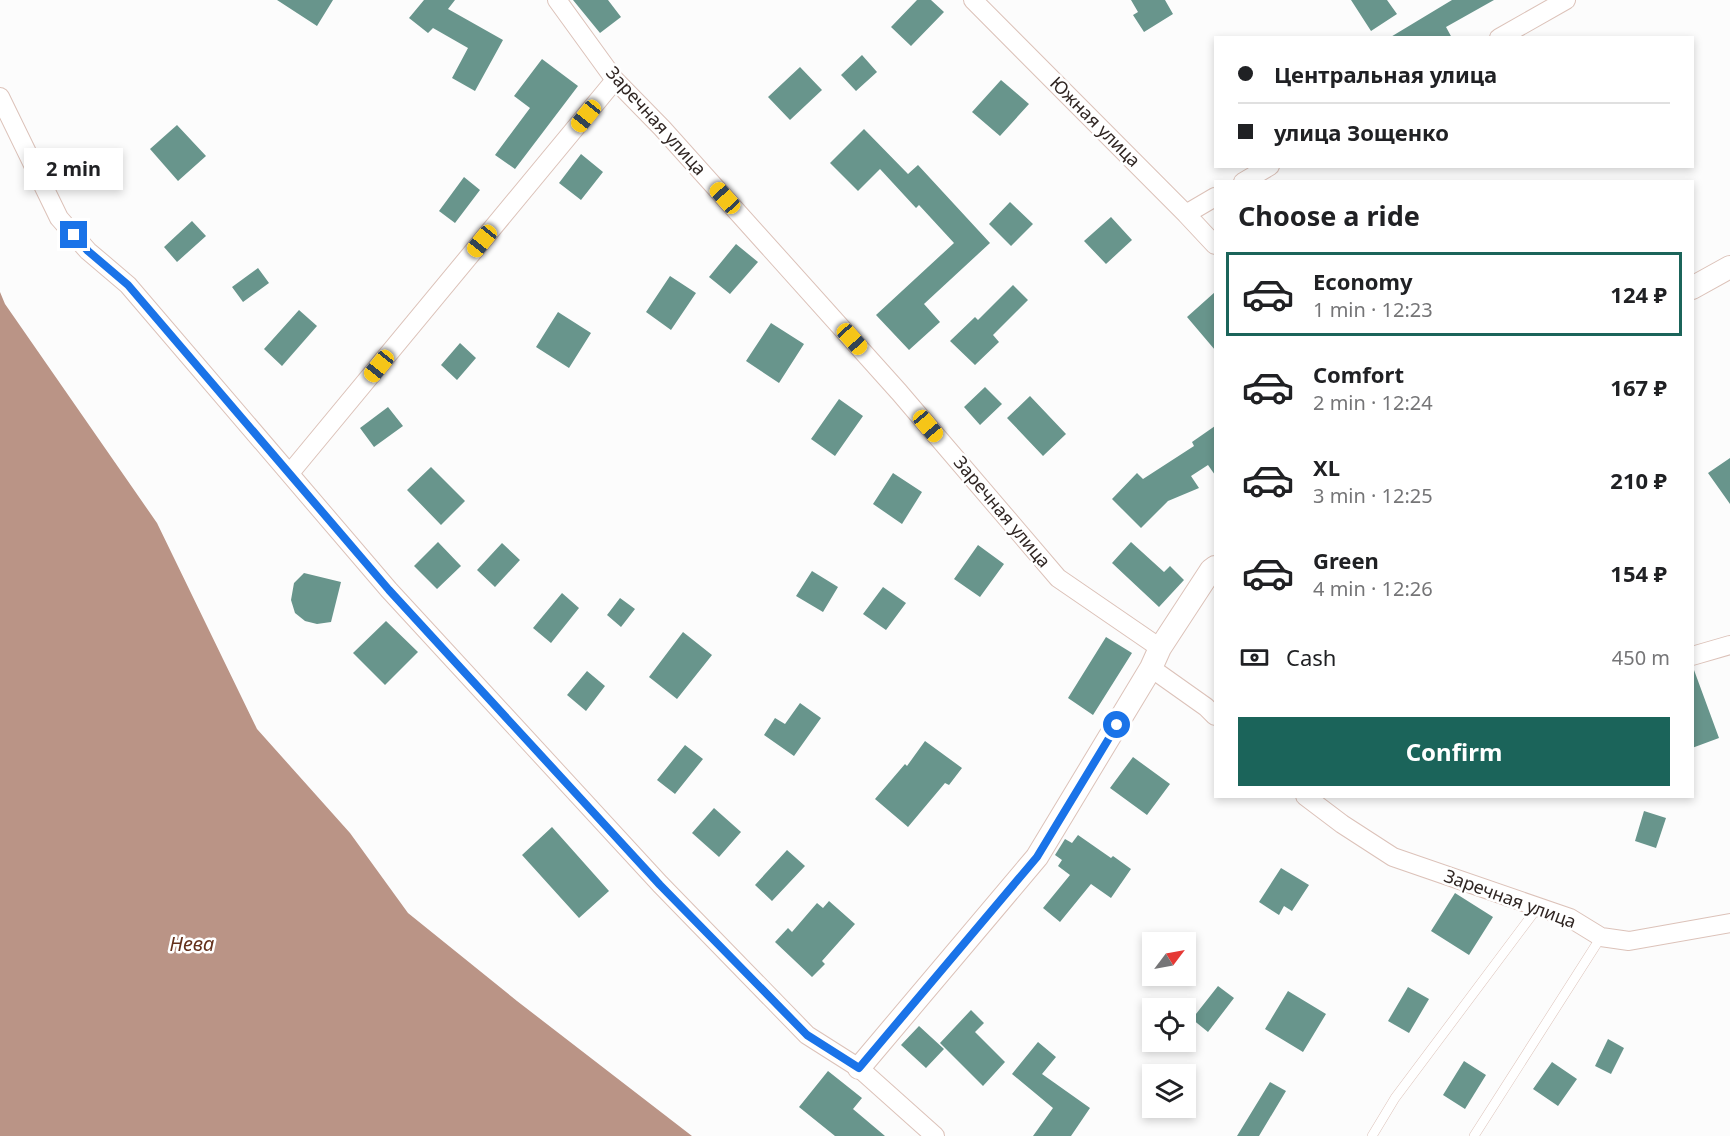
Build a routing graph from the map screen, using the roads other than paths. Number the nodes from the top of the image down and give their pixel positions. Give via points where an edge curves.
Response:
1 (558, 0) edge
2 (973, 0) edge
3 (1566, 0) edge
4 (1503, 36) edge
5 (615, 80) junction
6 (0, 98) edge
7 (1267, 168) edge
8 (1246, 180) edge
9 (1214, 198) edge
10 (1186, 214) junction
11 (1214, 244) edge
12 (1730, 267) edge
13 (1694, 287) edge
14 (290, 473) junction
15 (1214, 568) edge
16 (1730, 645) edge
17 (1694, 655) edge
18 (1155, 658) junction
19 (1214, 715) edge
20 (1308, 798) edge
21 (1538, 907) junction
22 (1730, 923) edge
23 (1601, 937) junction
24 (859, 1068) junction
25 (935, 1136) edge
26 (1372, 1136) edge
27 (1474, 1136) edge

1 - 5 street, Заречная улица
2 - 10 street, Южная улица
3 - 4 street
5 - 14 street
5 - 18 street, Заречная улица via 899,392 1058,578
6 - 14 street via 59,218 88,251 128,285
7 - 8 street
9 - 10 street
10 - 11 street, Южная улица
12 - 13 street
14 - 24 street via 389,590 660,885 807,1035
15 - 18 street
16 - 17 street
18 - 19 street, Заречная улица
18 - 24 street via 1037,857
20 - 21 street, Заречная улица via 1393,857
21 - 23 street, Заречная улица via 1570,918
21 - 26 lane via 1395,1098
22 - 23 street, Заречная улица via 1629,941
23 - 27 lane
24 - 25 street

